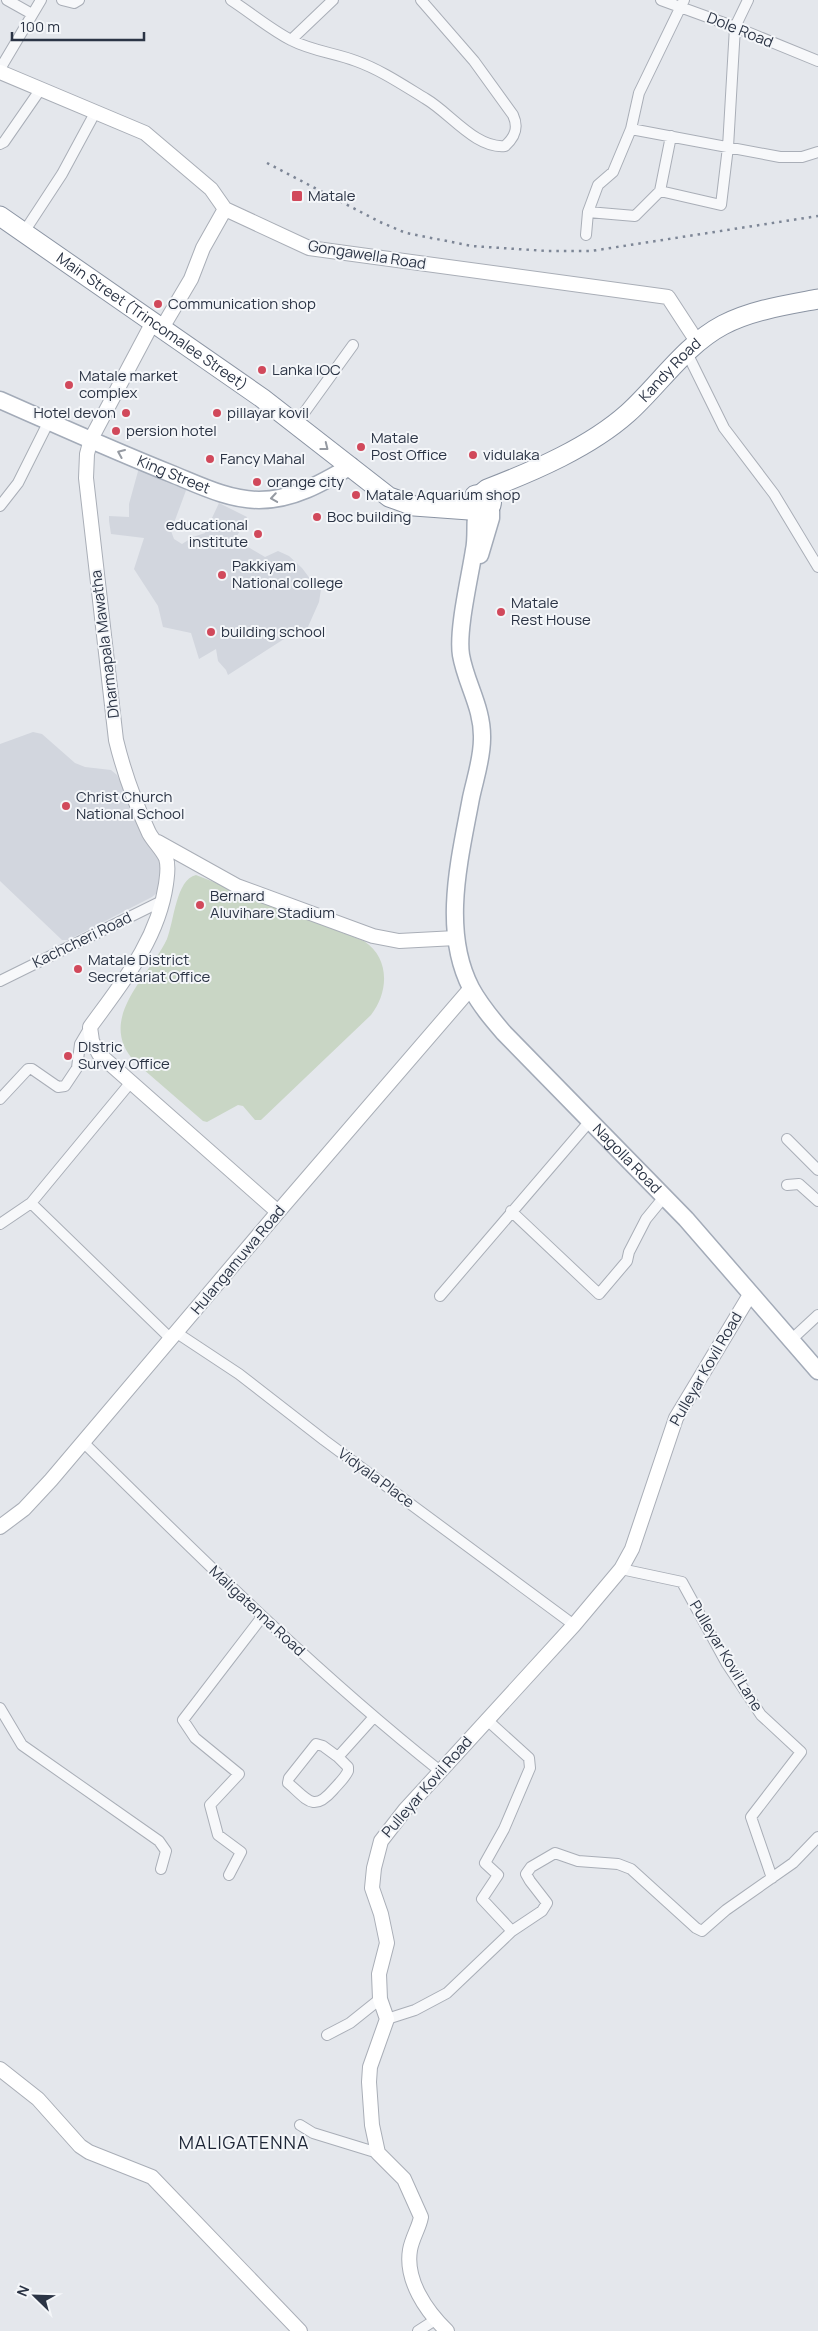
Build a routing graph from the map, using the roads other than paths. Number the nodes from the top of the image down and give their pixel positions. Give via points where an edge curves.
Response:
1 (7, 0) edge
2 (41, 0) edge
3 (62, 0) edge
4 (80, 0) edge
5 (231, 0) edge
6 (333, 0) edge
7 (420, 0) edge
8 (661, 0) edge
9 (748, 0) edge
10 (683, 3) edge
11 (32, 14) junction
12 (735, 27) junction
13 (291, 40) junction
14 (818, 61) edge
15 (0, 71) edge
16 (40, 90) junction
17 (96, 111) junction
18 (631, 129) junction
19 (671, 136) junction
20 (0, 144) edge
21 (728, 148) junction
22 (818, 152) edge
23 (660, 191) junction
24 (225, 210) junction
25 (588, 212) junction
26 (0, 216) edge
27 (24, 232) junction
28 (586, 235) dead end
29 (818, 298) edge
30 (157, 325) junction
31 (353, 345) dead end
32 (693, 348) junction
33 (0, 400) edge
34 (49, 421) junction
35 (296, 424) junction
36 (91, 439) junction
37 (351, 466) junction
38 (483, 503) junction
39 (0, 506) edge
40 (818, 567) edge
41 (155, 841) junction
42 (164, 900) junction
43 (456, 938) junction
44 (0, 981) edge
45 (471, 988) junction
46 (90, 1027) junction
47 (131, 1082) junction
48 (0, 1099) edge
49 (590, 1121) junction
50 (787, 1139) dead end
51 (818, 1170) edge
52 (787, 1185) dead end
53 (664, 1197) junction
54 (818, 1202) edge
55 (31, 1203) junction
56 (511, 1211) junction
57 (278, 1212) junction
58 (0, 1224) edge
59 (751, 1293) junction
60 (440, 1296) dead end
61 (818, 1315) edge
62 (174, 1336) junction
63 (791, 1340) junction
64 (818, 1371) edge
65 (83, 1442) junction
66 (0, 1527) edge
67 (621, 1569) junction
68 (262, 1617) junction
69 (574, 1625) junction
70 (0, 1708) edge
71 (373, 1718) junction
72 (486, 1719) junction
73 (338, 1757) junction
74 (440, 1771) junction
75 (818, 1836) edge
76 (161, 1869) dead end
77 (229, 1875) dead end
78 (772, 1878) junction
79 (512, 1931) junction
80 (380, 2000) junction
81 (386, 2019) junction
82 (327, 2035) dead end
83 (0, 2070) edge
84 (300, 2125) dead end
85 (378, 2153) junction
86 (435, 2320) junction
87 (300, 2331) edge
88 (418, 2331) edge
89 (447, 2331) edge

1 - 11 street
2 - 11 street
3 - 4 street via 74,3
5 - 13 street
6 - 13 street
7 - 13 street via 474,61 513,115 516,130 505,146 490,146 480,141 438,106 383,73 356,60
8 - 10 street, Dole Road
9 - 12 street
10 - 12 street, Dole Road
10 - 18 street via 640,93
11 - 15 street
12 - 14 street, Dole Road
12 - 21 street
15 - 16 street
16 - 17 street
16 - 20 street
17 - 24 street via 144,133 211,189
17 - 27 street via 62,174
18 - 19 street
18 - 25 street via 613,172 598,184
19 - 21 street
19 - 23 street
21 - 22 street via 802,157
21 - 23 street via 722,204
23 - 25 street via 635,216
24 - 30 street, Dharmapala Mawatha via 203,248 191,279
24 - 32 street, Gongawella Road via 309,248 668,297
25 - 28 street
26 - 27 highway, Main Street (Trincomalee Street)
27 - 30 highway, Main Street (Trincomalee Street)
29 - 32 highway, Kandy Road via 735,319
30 - 35 highway, Main Street (Trincomalee Street)
30 - 36 street, Dharmapala Mawatha
31 - 35 street
32 - 38 highway, Kandy Road via 609,428 534,469 487,489
32 - 40 street via 724,428 774,494
33 - 34 main road, King Street
34 - 36 main road, King Street
34 - 39 street via 18,483
35 -> 37 highway, Main Street (Trincomalee Street)
37 -> 36 main road, King Street via 302,491 280,498 246,500 183,478
36 - 41 street, Dharmapala Mawatha via 87,454 87,490 116,740 126,778
37 - 38 highway, Kandy Road via 398,501 414,506
38 - 43 main road, Nagolla Road via 475,520 476,540 461,633 461,653 477,702 482,742 458,878
41 - 42 street, Dharmapala Mawatha via 168,867
41 - 43 street via 237,886 373,936 399,941
42 - 44 street, Kachcheri Road
42 - 46 street, Dharmapala Mawatha via 140,957
43 - 45 main road, Nagolla Road
45 - 49 main road, Nagolla Road via 504,1034
45 - 57 street, Hulangamuwa Road
46 - 47 street via 92,1041 99,1054
46 - 48 street via 80,1044 77,1068 64,1086 58,1087 28,1068
47 - 55 street
47 - 57 street
49 - 53 main road, Nagolla Road
49 - 56 street
50 - 51 street
52 - 54 street via 799,1184
53 - 56 street via 646,1219 627,1261 599,1294
53 - 59 main road, Nagolla Road
55 - 58 street
55 - 62 street, Vidyala Place
56 - 60 street
57 - 62 street, Hulangamuwa Road
59 - 63 main road, Nagolla Road
59 - 67 street, Pulleyar Kovil Road via 676,1418 632,1549
61 - 63 street
62 - 65 street, Hulangamuwa Road
62 - 69 street, Vidyala Place via 240,1374
63 - 64 main road, Nagolla Road
65 - 66 street, Hulangamuwa Road via 24,1509
65 - 68 street, Maligatenna Road
67 - 69 street, Pulleyar Kovil Road
67 - 78 street, Pulleyar Kovil Lane via 682,1582 727,1664 761,1716 801,1752 752,1817
68 - 71 street, Maligatenna Road
68 - 77 street via 183,1720 195,1738 238,1774 210,1805 218,1835 241,1852
69 - 72 street, Pulleyar Kovil Road
70 - 76 street via 22,1746 159,1841 166,1851
71 - 73 street
71 - 74 street, Maligatenna Road
72 - 74 street, Pulleyar Kovil Road
72 - 79 street via 529,1758 530,1763 524,1786 485,1862 498,1875 482,1899
73 - 73 street via 348,1767 346,1774 319,1803 314,1803 288,1783 316,1744
74 - 80 street, Pulleyar Kovil Road via 381,1841 376,1859 372,1888 387,1943 378,1974
75 - 78 street via 793,1863
78 - 79 street via 702,1931 631,1869 618,1864 578,1861 555,1852 531,1867 526,1874 547,1903 542,1911
79 - 81 street via 447,1993 415,2010
80 - 81 street, Pulleyar Kovil Road
80 - 82 street via 350,2023
81 - 85 street via 370,2067 372,2125
83 - 87 street via 38,2099 80,2146 152,2177
84 - 85 street via 313,2133
85 - 86 street via 404,2179 421,2216 408,2261 419,2294
86 - 88 street
86 - 89 street

